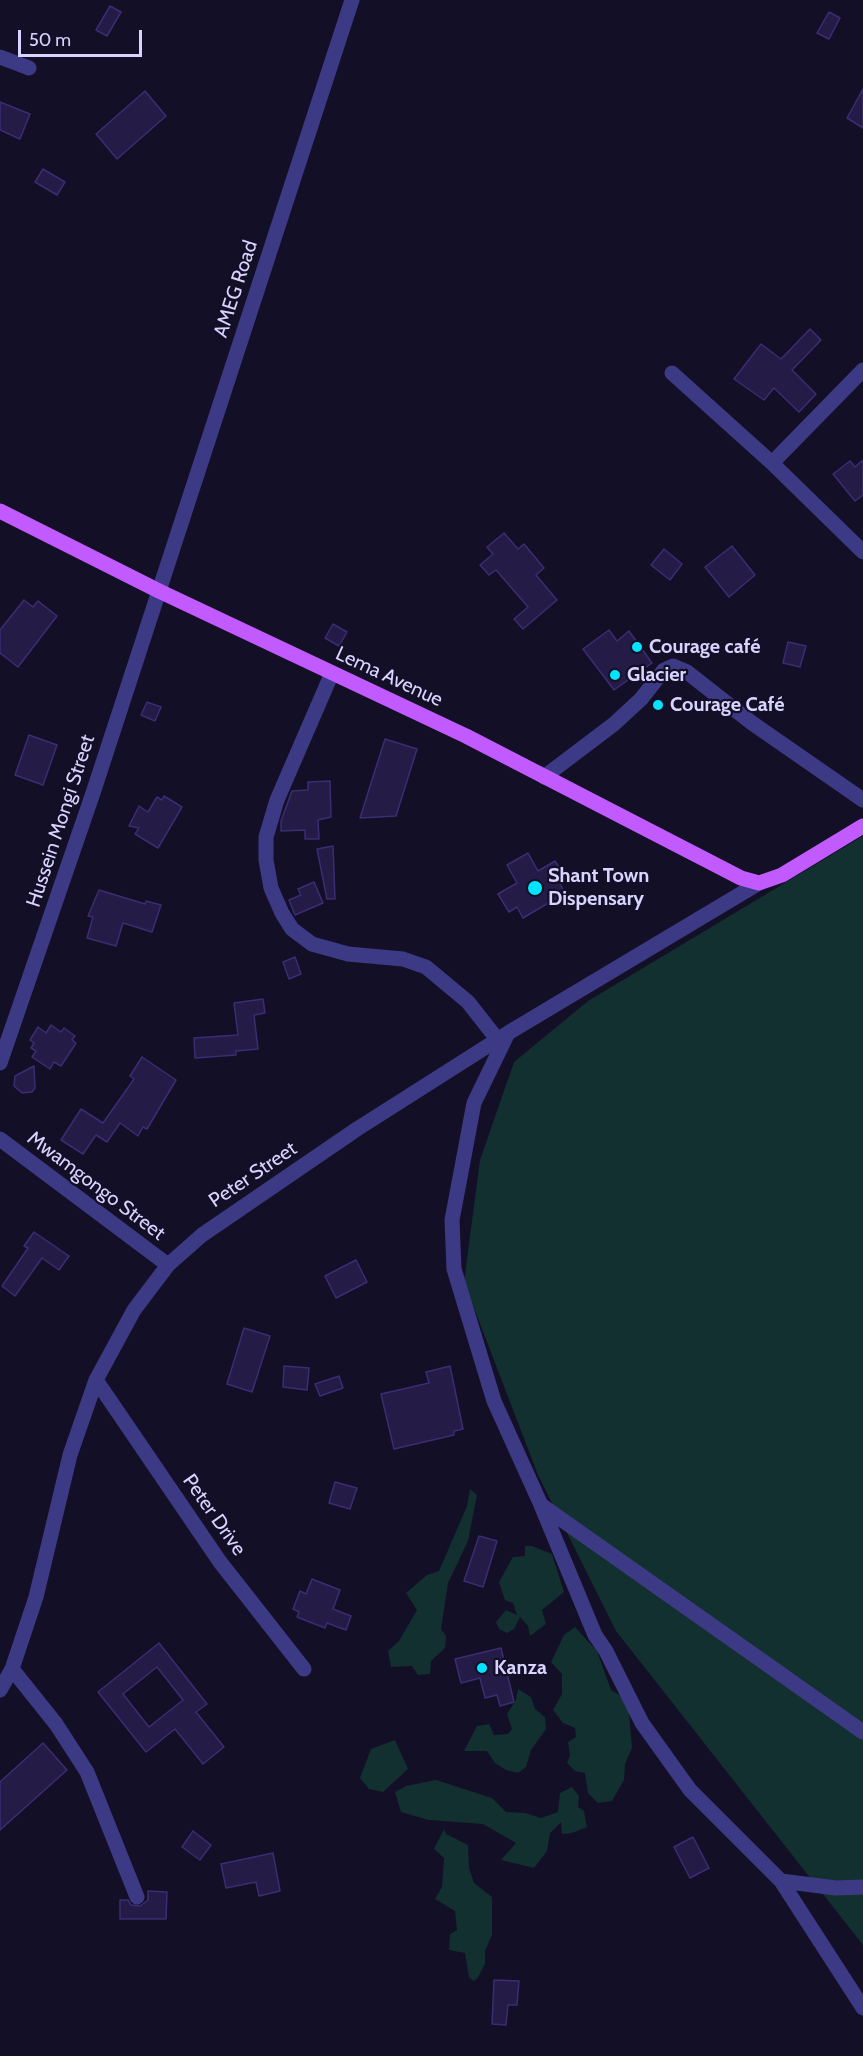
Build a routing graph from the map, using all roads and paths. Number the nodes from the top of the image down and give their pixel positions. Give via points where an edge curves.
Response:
1 (352, 0) edge
2 (0, 57) edge
3 (29, 68) dead end
4 (863, 370) edge
5 (672, 373) dead end
6 (772, 463) junction
7 (0, 511) edge
8 (863, 552) edge
9 (159, 591) junction
10 (332, 674) junction
11 (544, 777) junction
12 (863, 800) edge
13 (863, 826) edge
14 (759, 883) junction
15 (503, 1036) junction
16 (0, 1063) edge
17 (0, 1139) edge
18 (168, 1265) junction
19 (96, 1380) junction
20 (541, 1505) junction
21 (12, 1669) junction
22 (303, 1669) dead end
23 (0, 1690) edge
24 (863, 1732) edge
25 (781, 1881) junction
26 (863, 1887) edge
27 (137, 1897) dead end
28 (863, 2008) edge

1 - 9 street, AMEG Road
2 - 3 street
4 - 6 street
5 - 6 street
6 - 8 street
7 - 9 main road, Lema Avenue
9 - 10 main road, Lema Avenue
9 - 16 street, Hussein Mongi Street
10 - 11 main road, Lema Avenue
10 - 15 street via 277,800 266,837 271,888 282,913 292,929 312,944 348,954 403,959 426,967
11 - 12 street via 614,724 664,670 673,666 687,672 752,723
11 - 14 main road, Lema Avenue via 717,867
13 - 14 main road via 782,875
14 - 15 street, Peter Street
15 - 18 street, Peter Street via 202,1235
15 - 20 street via 474,1103 452,1220 454,1269 494,1401
17 - 18 street, Mwamgongo Street
18 - 19 street, Peter Street via 134,1310
19 - 21 street, Peter Street via 70,1455 36,1597
19 - 22 street, Peter Drive via 220,1562
20 - 24 street
20 - 25 street via 595,1635 642,1724 690,1790
21 - 23 street, Peter Street
21 - 27 street via 56,1724 87,1772
25 - 26 street
25 - 28 street

